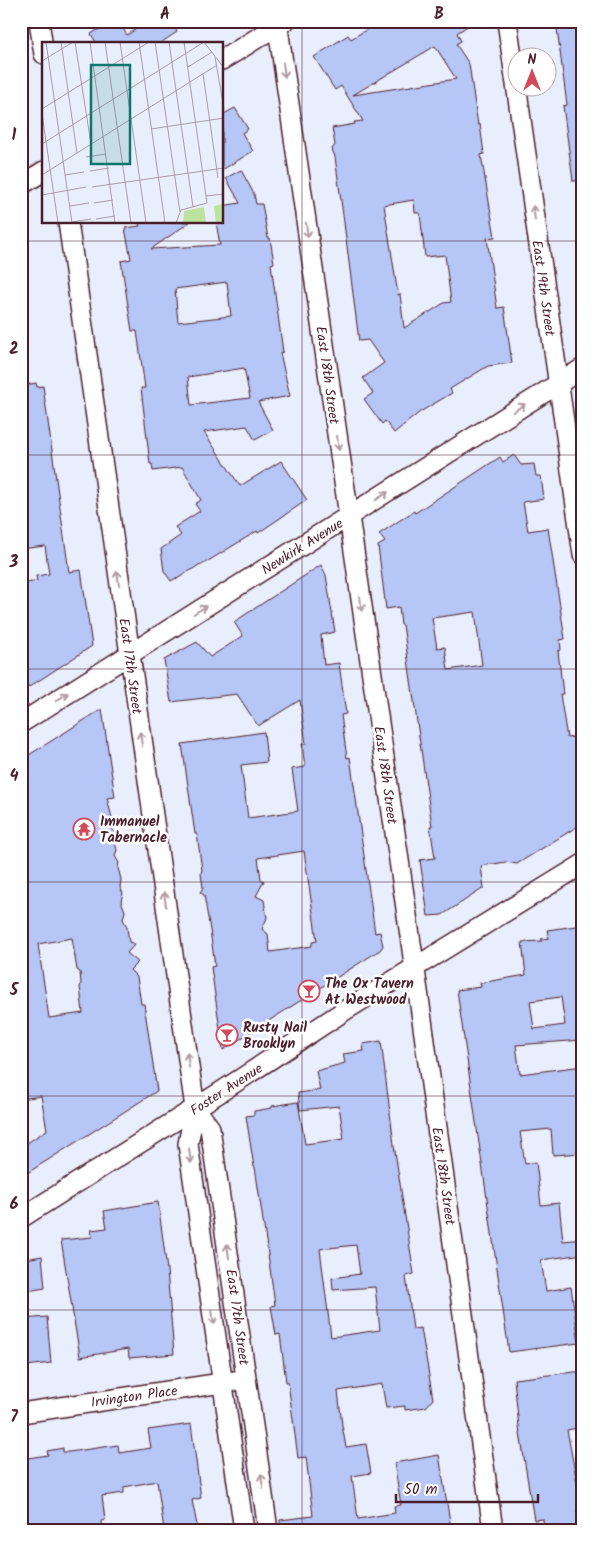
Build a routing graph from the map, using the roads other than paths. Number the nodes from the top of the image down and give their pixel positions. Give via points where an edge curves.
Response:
1 (39, 21) edge
2 (507, 21) edge
3 (280, 23) edge
4 (42, 42) edge
5 (224, 59) edge
6 (42, 172) edge
7 (21, 185) edge
8 (68, 224) edge
9 (583, 368) edge
10 (558, 383) junction
11 (348, 516) junction
12 (583, 555) edge
13 (129, 654) junction
14 (21, 723) edge
15 (583, 864) edge
16 (414, 968) junction
17 (195, 1108) junction
18 (21, 1218) edge
19 (247, 1380) junction
20 (223, 1383) junction
21 (21, 1413) edge
22 (244, 1530) edge
23 (268, 1530) edge
24 (493, 1530) edge

1 - 4 street
10 -> 2 street, East 19th Street
3 - 5 street
3 -> 11 street, East 18th Street
6 - 7 street
13 -> 8 street, East 17th Street
9 - 10 street, Newkirk Avenue
11 -> 10 street, Newkirk Avenue
10 - 12 street, East 19th Street
13 -> 11 street, Newkirk Avenue
11 -> 16 street, East 18th Street
14 -> 13 street, Newkirk Avenue
17 -> 13 street, East 17th Street
15 - 16 street, Foster Avenue
16 - 17 street, Foster Avenue
16 - 24 street, East 18th Street
17 - 18 street, Foster Avenue
19 -> 17 street, East 17th Street via 210,1128
17 -> 20 street, East 17th Street via 188,1144
19 - 20 street, Irvington Place
23 -> 19 street, East 17th Street
20 - 21 street, Irvington Place
20 - 22 street, East 17th Street

